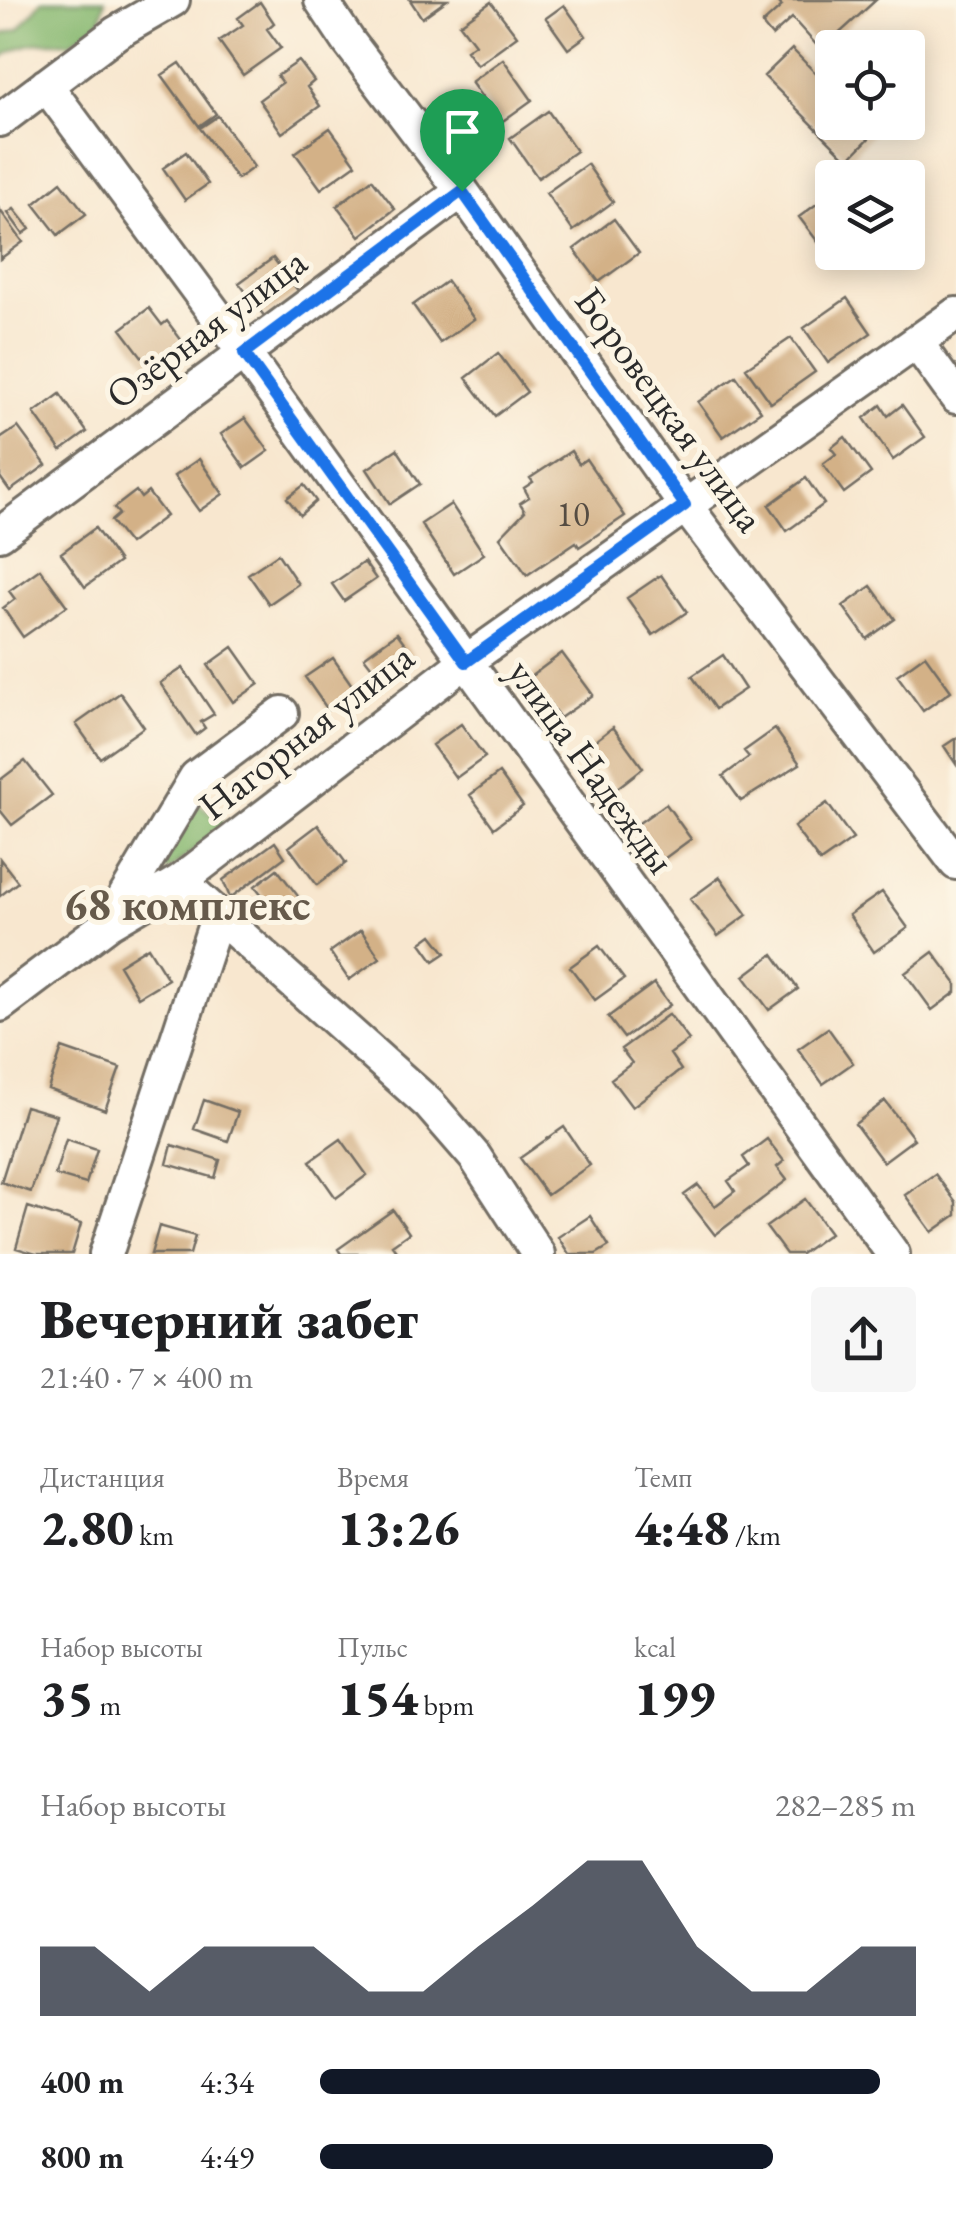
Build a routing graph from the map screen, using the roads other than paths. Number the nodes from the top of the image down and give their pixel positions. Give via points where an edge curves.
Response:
1 (173, 0) edge
2 (321, 0) edge
3 (46, 85) junction
4 (0, 120) edge
5 (462, 191) junction
6 (956, 314) edge
7 (917, 343) junction
8 (244, 353) junction
9 (956, 397) edge
10 (685, 505) junction
11 (0, 534) edge
12 (466, 662) junction
13 (282, 714) dead end
14 (956, 864) edge
15 (180, 881) junction
16 (218, 915) junction
17 (109, 923) junction
18 (0, 1005) edge
19 (106, 1254) edge
20 (538, 1254) edge
21 (893, 1254) edge

1 - 3 street
2 - 5 street, Боровецкая улица
3 - 4 street
3 - 8 street, улица Надежды
5 - 8 street, Озёрная улица
5 - 10 street, Боровецкая улица
6 - 7 street, Нагорная улица
7 - 9 street
7 - 10 street, Нагорная улица
8 - 11 street, Озёрная улица
8 - 12 street, улица Надежды
10 - 12 street, Нагорная улица
10 - 14 street, Боровецкая улица
12 - 15 street, Нагорная улица
12 - 21 street, улица Надежды
13 - 17 street via 196,777
15 - 16 street
15 - 17 street, Нагорная улица
16 - 19 street
16 - 20 street via 429,1104 475,1157
17 - 18 street, Нагорная улица

